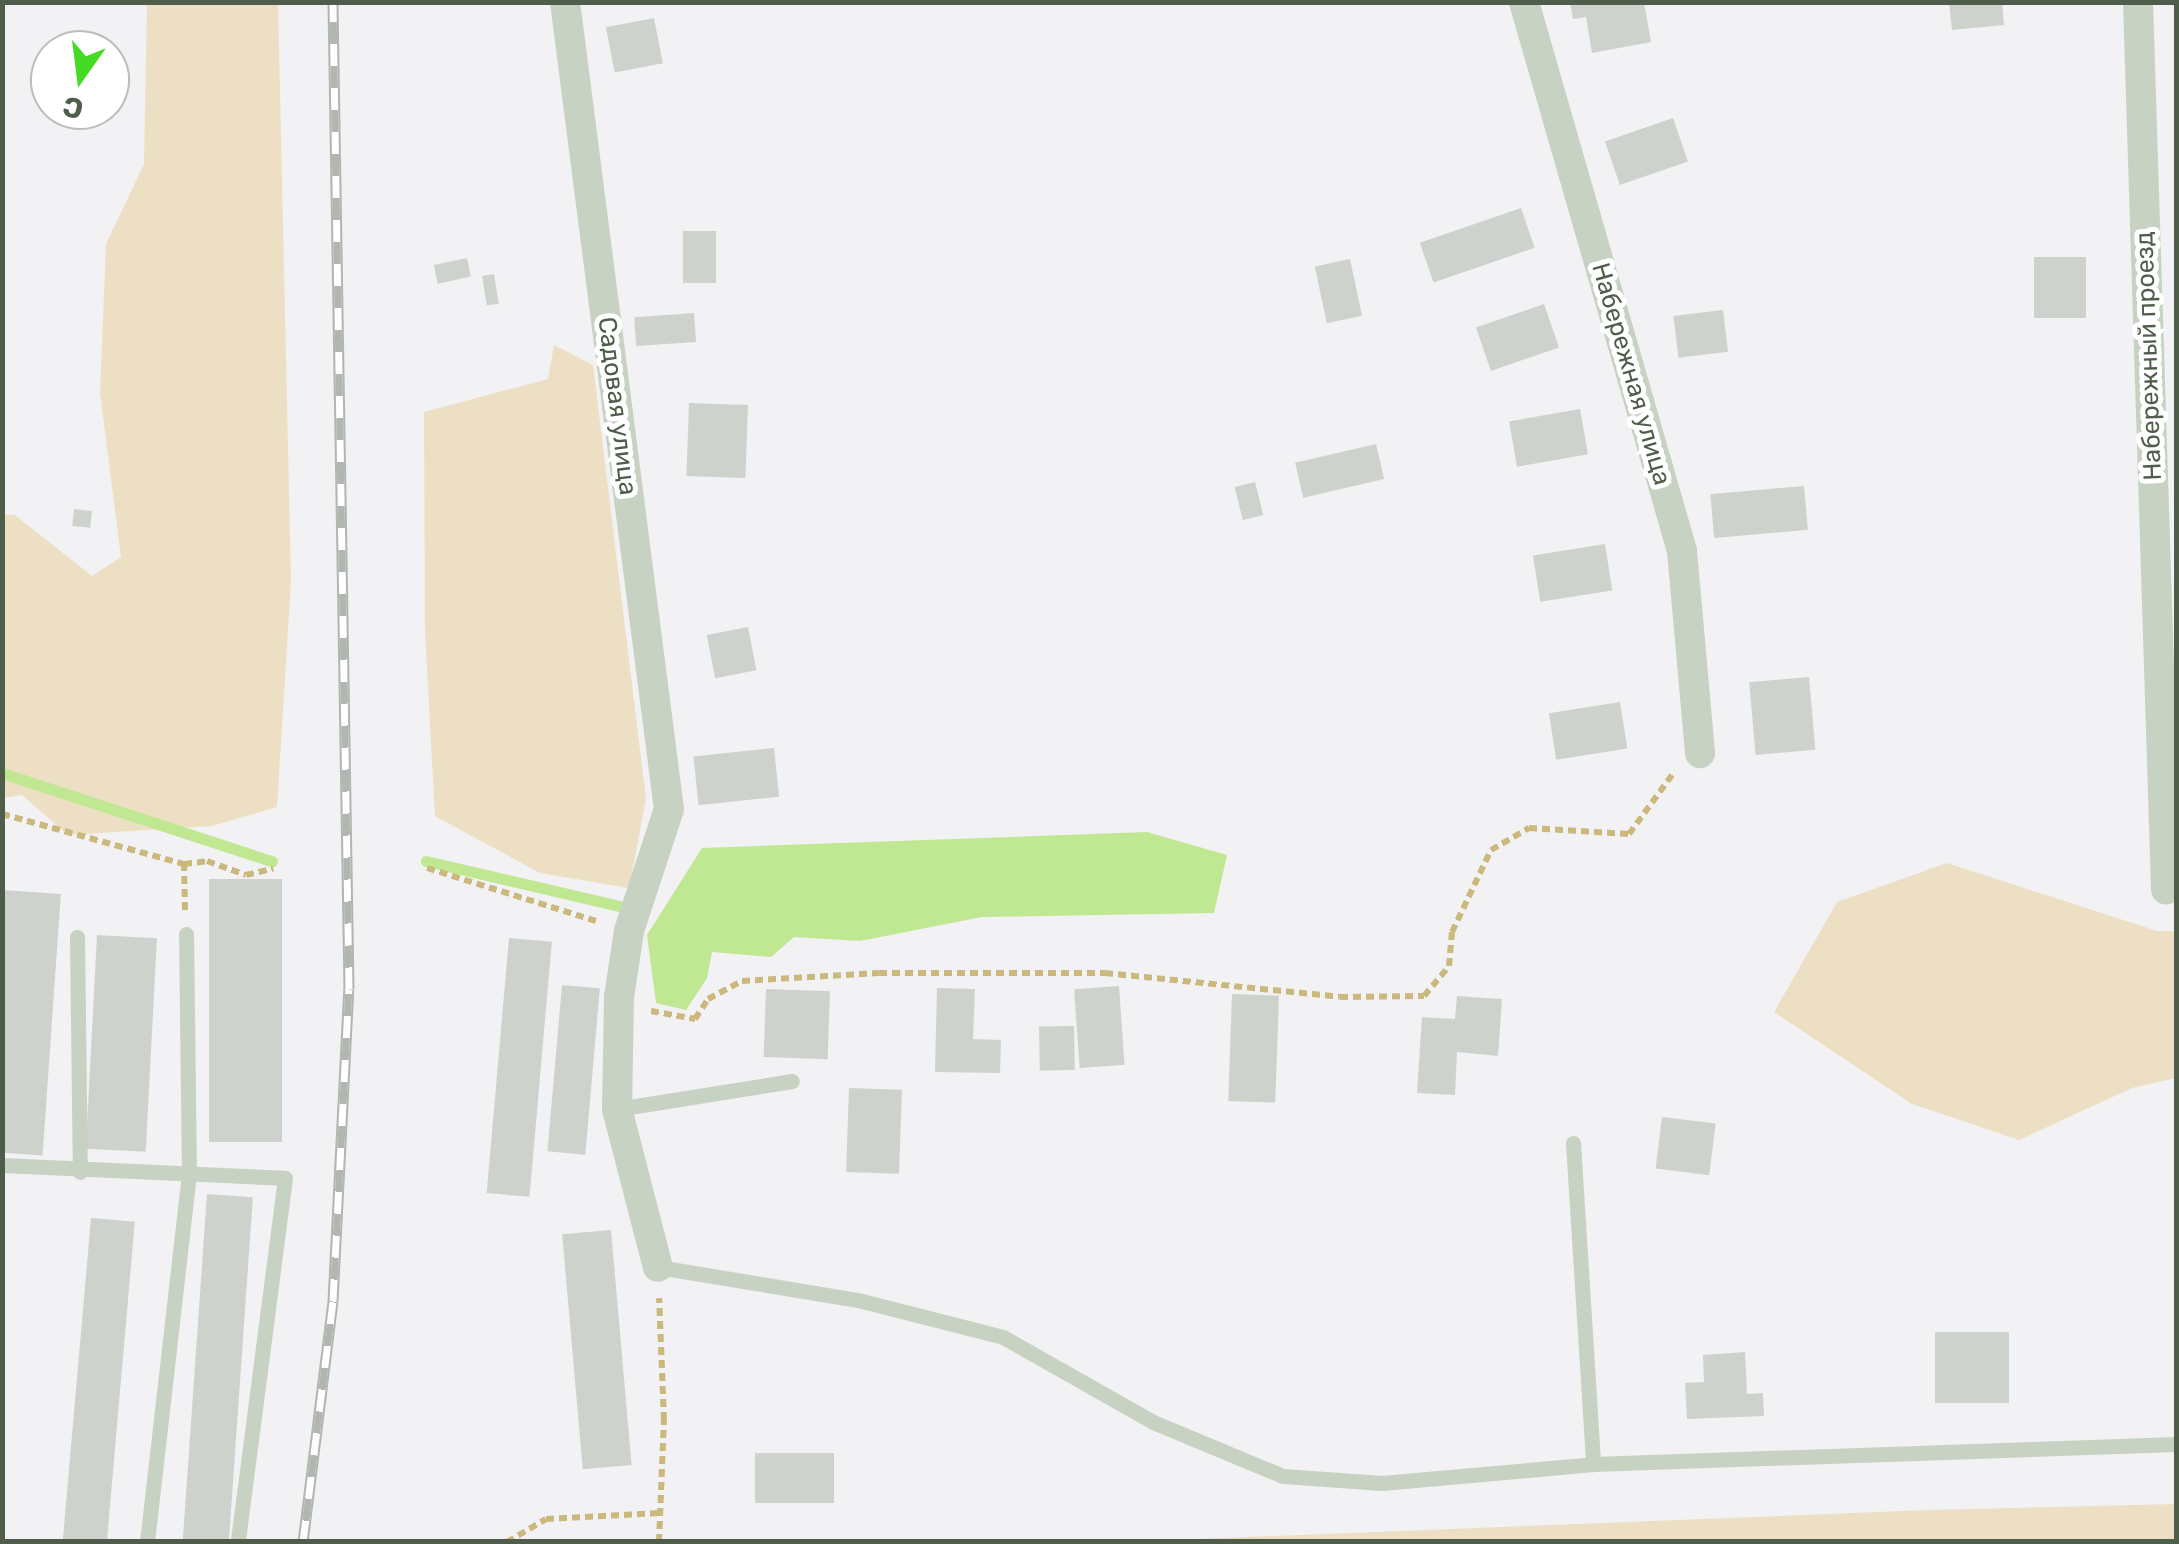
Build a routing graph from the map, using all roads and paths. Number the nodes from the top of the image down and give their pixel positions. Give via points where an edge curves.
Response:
1 (565, 2) edge
2 (1524, 2) edge
3 (2138, 2) edge
4 (1700, 753) joint
5 (2, 814) edge
6 (184, 864) junction
7 (427, 868) dead end
8 (273, 869) dead end
9 (2166, 890) dead end
10 (628, 931) junction
11 (186, 934) joint
12 (77, 937) dead end
13 (619, 997) junction
14 (792, 1080) dead end
15 (617, 1110) junction
16 (1573, 1142) dead end
17 (2, 1165) edge
18 (80, 1172) junction
19 (189, 1176) junction
20 (658, 1267) junction
21 (2176, 1444) edge
22 (1593, 1464) junction
23 (660, 1513) junction
24 (147, 1542) edge
25 (238, 1542) edge
26 (507, 1542) edge
27 (659, 1542) edge

1 - 10 street, Садовая улица via 669,809
2 - 4 street, Набережная улица via 1682,551
3 - 9 street, Набережный проезд
4 - 13 path via 1667,778 1630,834 1529,828 1491,850 1452,932 1449,966 1424,996 1340,997 1105,973 879,973 742,981 708,1000 695,1019 643,1010
5 - 6 path
6 - 8 path via 207,861 246,875
6 - 11 path
7 - 10 path
10 - 13 street
11 - 19 lane
12 - 18 lane
13 - 15 street
14 - 15 lane
15 - 20 street
16 - 22 lane
17 - 18 lane
18 - 19 lane
19 - 24 lane
19 - 25 lane via 286,1178
20 - 22 lane via 858,1300 1003,1336 1153,1422 1283,1476 1382,1483
20 - 23 path
21 - 22 lane
23 - 26 path via 546,1519
23 - 27 path

